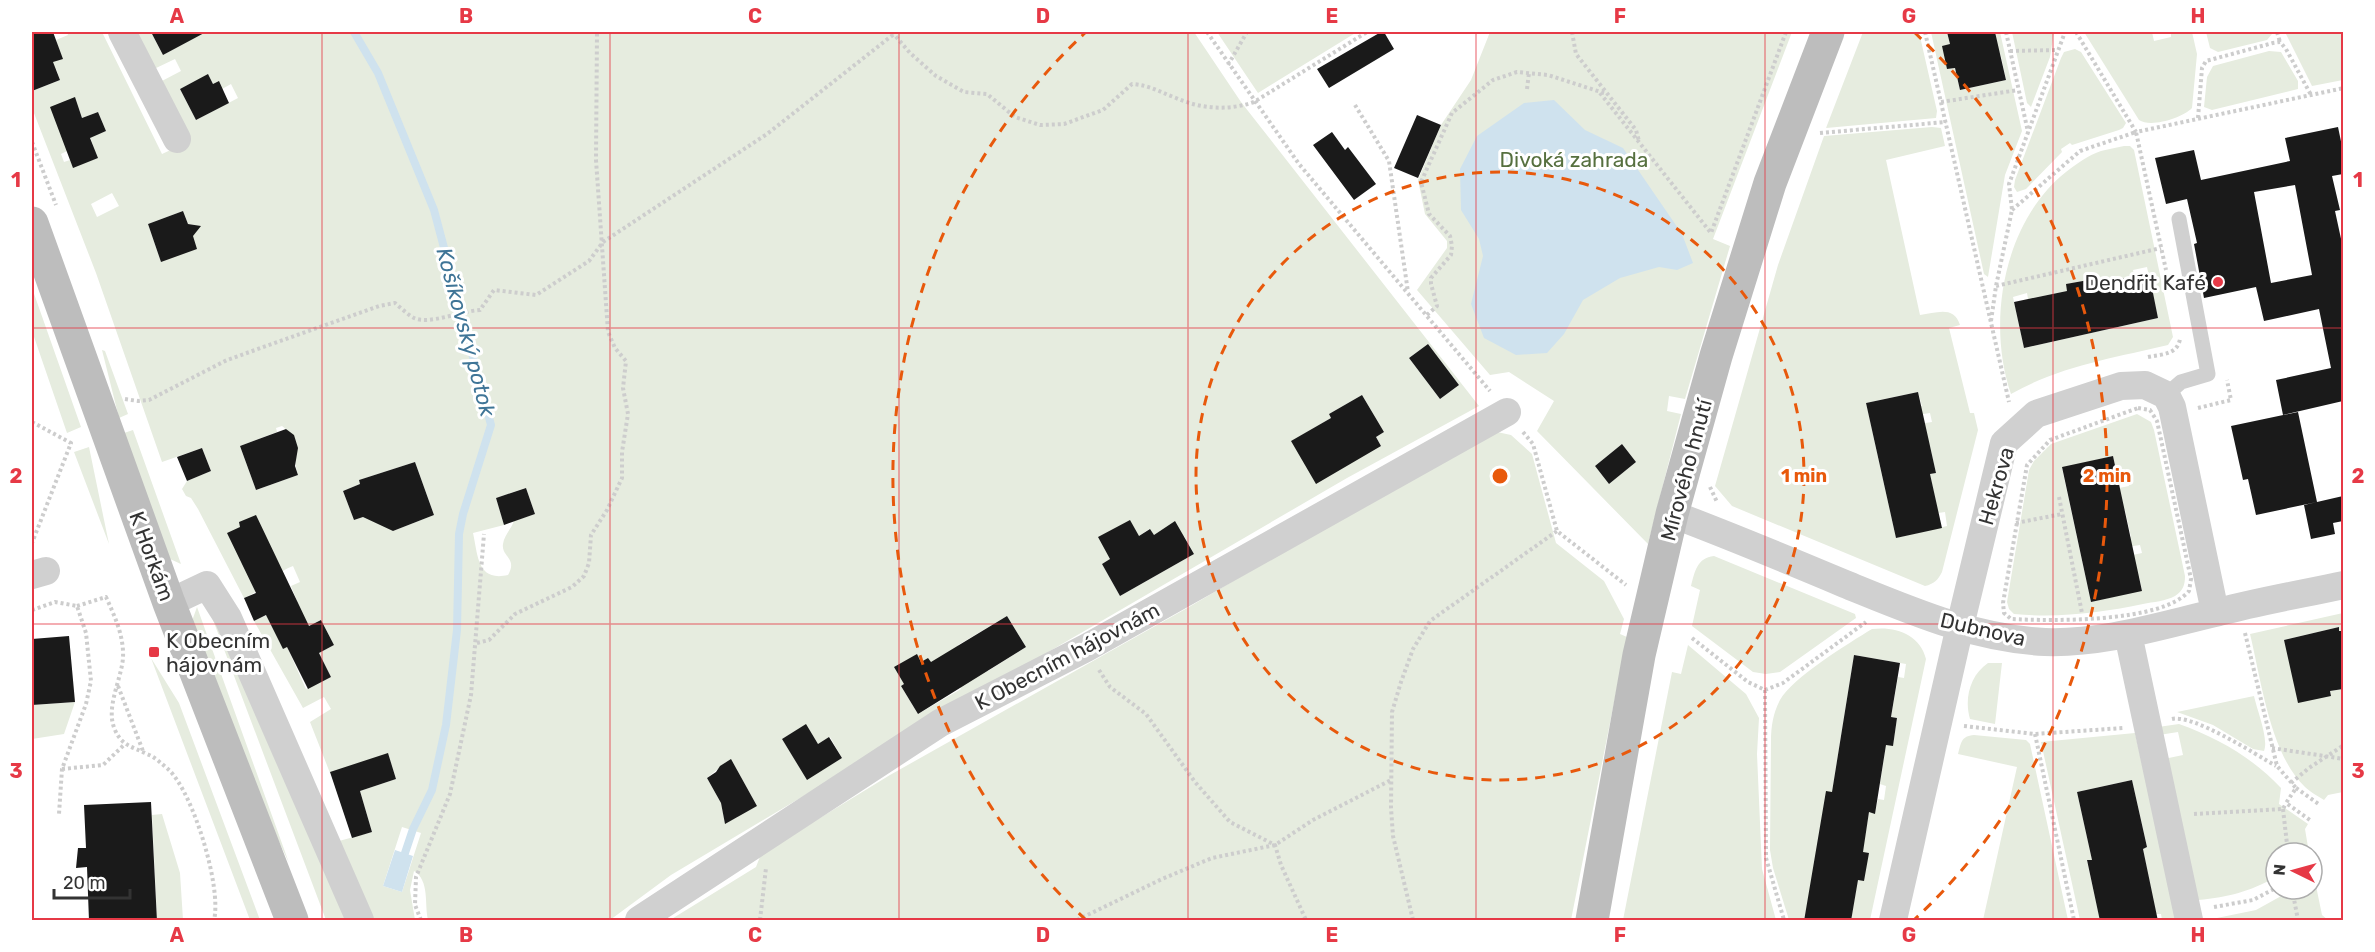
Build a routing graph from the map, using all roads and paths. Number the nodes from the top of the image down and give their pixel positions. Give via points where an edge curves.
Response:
1 (122, 32) edge
2 (597, 32) edge
3 (1206, 32) edge
4 (1212, 32) edge
5 (1247, 32) edge
6 (1367, 32) edge
7 (1572, 32) edge
8 (1786, 32) edge
9 (1828, 32) edge
10 (1925, 32) edge
11 (2006, 32) edge
12 (2065, 32) edge
13 (2076, 32) edge
14 (2277, 32) edge
15 (893, 33) edge
16 (1211, 38) junction
17 (2280, 42) junction
18 (2058, 50) junction
19 (2010, 51) junction
20 (1228, 65) junction
21 (1529, 73) junction
22 (2343, 88) edge
23 (1527, 89) dead end
24 (2018, 90) junction
25 (1600, 93) junction
26 (1606, 94) junction
27 (2311, 95) junction
28 (1254, 102) junction
29 (1941, 102) junction
30 (1355, 105) dead end
31 (2198, 118) junction
32 (1946, 122) junction
33 (2028, 132) junction
34 (2136, 132) junction
35 (1819, 133) dead end
36 (177, 139) dead end
37 (1639, 142) junction
38 (2012, 210) junction
39 (2179, 219) dead end
40 (32, 223) edge
41 (603, 242) junction
42 (2161, 249) junction
43 (2166, 271) dead end
44 (1996, 286) junction
45 (1408, 293) junction
46 (1427, 315) junction
47 (1991, 325) junction
48 (2180, 337) dead end
49 (2140, 359) dead end
50 (2225, 370) dead end
51 (2166, 395) junction
52 (125, 399) dead end
53 (2016, 399) dead end
54 (1507, 412) junction
55 (2194, 413) dead end
56 (32, 422) edge
57 (2059, 497) dead end
58 (1672, 514) junction
59 (2062, 514) junction
60 (2016, 524) junction
61 (1557, 531) junction
62 (484, 534) dead end
63 (32, 543) edge
64 (2343, 585) edge
65 (1631, 589) dead end
66 (1888, 601) junction
67 (169, 603) junction
68 (77, 606) junction
69 (32, 610) edge
70 (2227, 610) junction
71 (2083, 620) junction
72 (1960, 626) junction
73 (2128, 634) junction
74 (1692, 638) dead end
75 (477, 643) junction
76 (1086, 648) junction
77 (117, 685) junction
78 (1765, 690) junction
79 (2035, 734) dead end
80 (125, 744) junction
81 (2343, 746) edge
82 (2272, 747) junction
83 (143, 752) junction
84 (2328, 756) junction
85 (2343, 759) edge
86 (62, 769) junction
87 (1390, 780) junction
88 (2291, 783) junction
89 (2296, 788) junction
90 (2286, 803) junction
91 (2320, 805) dead end
92 (2283, 808) junction
93 (59, 814) dead end
94 (2166, 816) junction
95 (2310, 820) dead end
96 (2287, 841) edge
97 (1275, 845) junction
98 (2264, 894) edge
99 (2294, 901) edge
100 (2188, 916) edge
101 (214, 921) edge
102 (292, 921) edge
103 (360, 921) edge
104 (421, 921) edge
105 (639, 921) edge
106 (1077, 921) edge
107 (1306, 921) edge
108 (1413, 921) edge
109 (1592, 921) edge
110 (1784, 921) edge
111 (1893, 921) edge
112 (2074, 921) edge
113 (2298, 921) edge

1 - 36 street
2 - 41 path via 596,160
3 - 16 path
4 - 16 path
5 - 20 path
6 - 28 path
7 - 26 path via 1576,54
8 - 37 path via 1711,233
9 - 58 main road, Mírového hnutí via 1770,183
10 - 29 path
11 - 19 path
12 - 18 path
13 - 34 path
14 - 17 path
15 - 28 path via 947,83 964,92 987,94 1015,117 1040,125 1064,124 1102,110 1131,84 1148,85 1198,107 1238,107
15 - 41 path via 767,134
16 - 20 path
17 - 27 path
17 - 31 path via 2206,61
18 - 19 path
18 - 33 path
19 - 24 path
20 - 28 path
21 - 23 path
21 - 25 path via 1548,75
21 - 46 path via 1517,72 1493,80 1452,113 1421,182 1429,214 1450,236 1452,246 1451,255 1431,278 1437,306
22 - 27 path
24 - 29 path
24 - 33 path
25 - 26 path
25 - 37 path
26 - 37 path via 1636,130
27 - 31 path
28 - 45 path via 1299,164
29 - 32 path
30 - 45 path via 1389,161
31 - 34 path
32 - 35 path
32 - 47 path
33 - 38 path via 2009,184
34 - 38 path via 2080,151
34 - 42 path
38 - 44 path
39 - 51 lane via 2208,374 2181,382
40 - 67 main road, K Horkám
41 - 52 path via 589,261 536,295 494,290 480,310 433,321 415,319 394,303 379,306 227,360 149,400
41 - 75 path via 608,332 626,361 623,388 628,414 622,478 591,535 584,576 572,587 515,614 489,640
42 - 43 path
42 - 44 path
44 - 47 path
45 - 46 path
46 - 54 path
47 - 53 path via 2009,405
48 - 49 path via 2179,346 2172,352
50 - 55 path via 2231,400 2196,409
51 - 70 street
51 - 72 street, Hekrova via 2145,385 2121,386 2036,414 2004,443
54 - 61 path via 1533,444
54 - 76 street, K Obecním hájovnám
56 - 63 path via 71,442
57 - 59 path
58 - 66 street, Dubnova
58 - 109 main road, Mírového hnutí via 1639,655
59 - 60 path
59 - 71 path
60 - 71 path via 2004,612 2011,619
60 - 71 path via 2027,465 2050,440 2131,409 2150,410 2157,421 2191,579 2189,591 2175,603 2158,608
61 - 65 path
61 - 87 path via 1430,621 1413,649 1392,711
62 - 75 path
64 - 70 street, Dubnova
66 - 72 street, Dubnova
66 - 78 path via 1876,615 1792,677
67 - 102 main road, K Horkám
67 - 103 street via 207,585 228,618
68 - 69 path via 55,602
68 - 77 path via 106,597 122,640
68 - 86 path via 86,633 91,681
70 - 73 street, Dubnova
70 - 82 path
72 - 73 street, Dubnova via 2009,639 2046,642
72 - 111 street, Hekrova
73 - 94 street
74 - 78 path via 1748,682
75 - 104 path via 471,695 450,794 416,877 415,906
76 - 97 path via 1110,687 1146,714 1195,782 1230,822
76 - 105 street, K Obecním hájovnám via 940,723
77 - 80 path via 113,724
77 - 83 path
78 - 110 path via 1766,858
79 - 112 path
80 - 83 path
80 - 86 path via 103,765
81 - 84 path
82 - 84 path
82 - 88 path via 2277,766
83 - 101 path via 173,774 187,800 211,862
84 - 85 path
84 - 88 path
86 - 93 path
87 - 97 path via 1313,820
87 - 108 path via 1393,836
88 - 89 path
89 - 90 path
89 - 91 path
90 - 92 path
90 - 95 path
92 - 94 path
92 - 96 path
94 - 100 street
97 - 106 path via 1212,858
97 - 107 path
98 - 100 path
99 - 113 path

